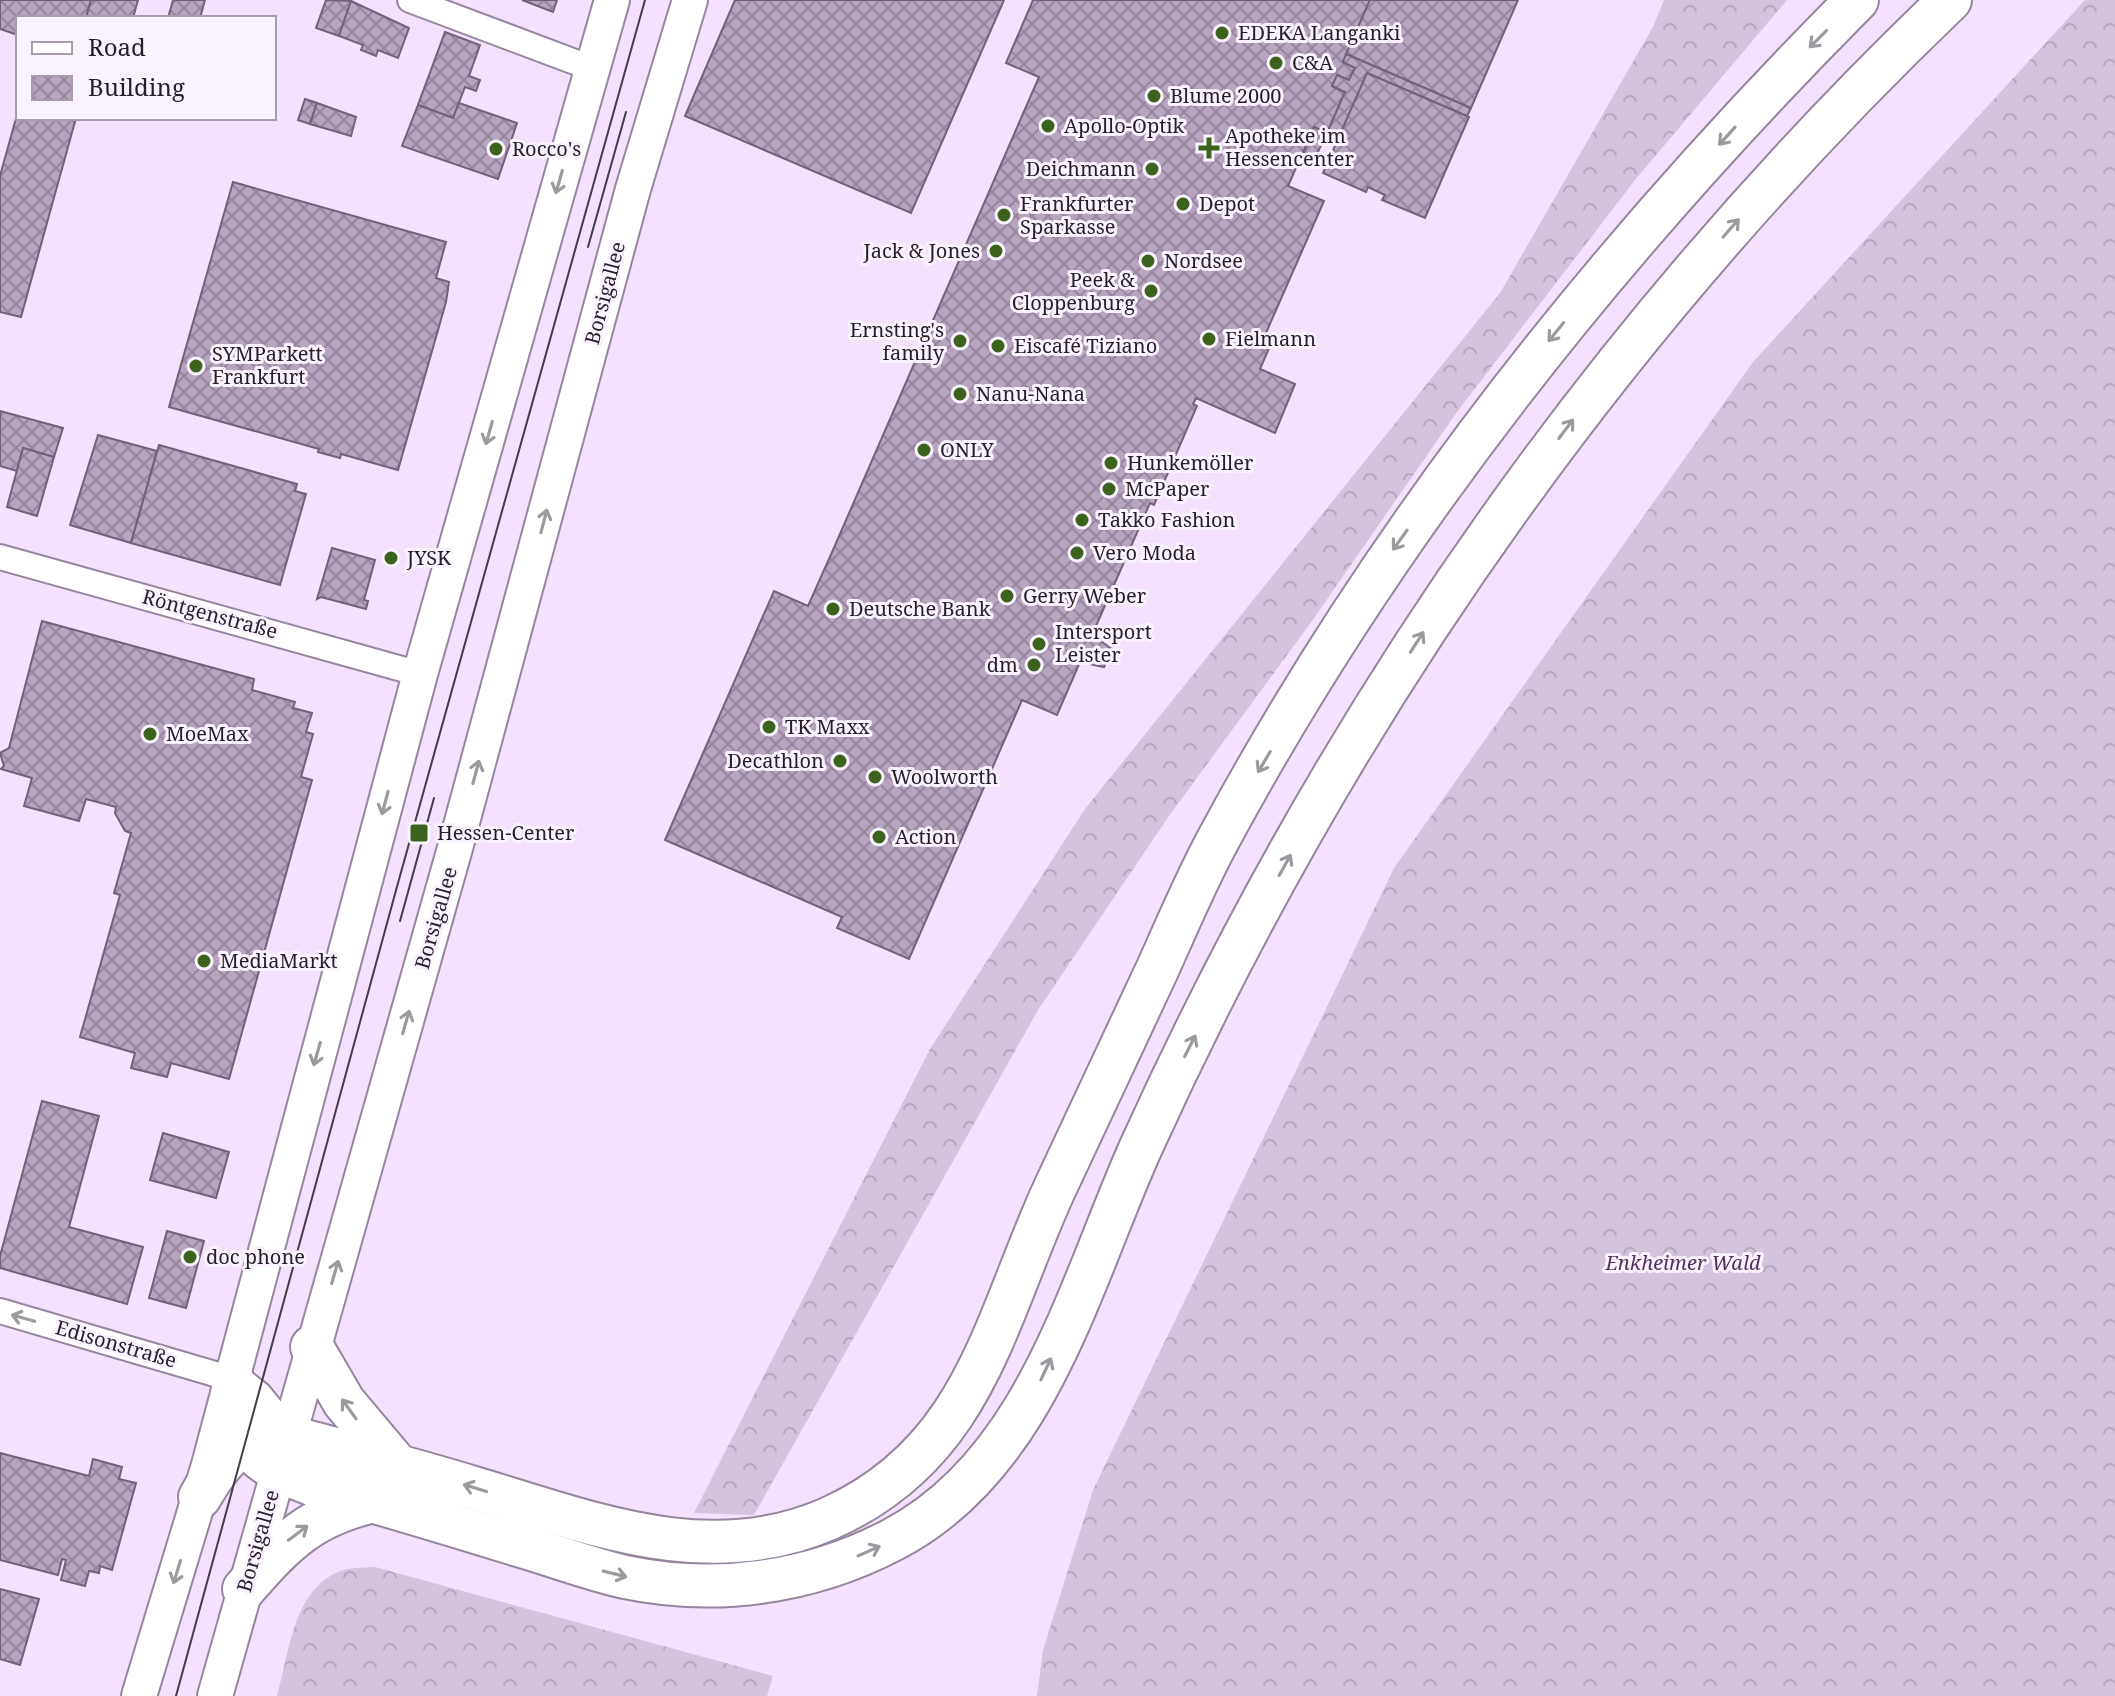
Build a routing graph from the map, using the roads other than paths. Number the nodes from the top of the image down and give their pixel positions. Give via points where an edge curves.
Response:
1 (410, 0) edge
2 (612, 0) edge
3 (690, 0) edge
4 (1857, 0) edge
5 (1950, 0) edge
6 (591, 68) junction
7 (0, 557) edge
8 (420, 674) junction
9 (0, 1311) edge
10 (312, 1347) junction
11 (232, 1379) junction
12 (244, 1443) junction
13 (282, 1453) junction
14 (397, 1465) junction
15 (200, 1497) junction
16 (375, 1501) junction
17 (244, 1589) junction
18 (139, 1696) edge
19 (215, 1696) edge

1 - 6 street
2 - 6 main road
10 -> 3 main road, Borsigallee
4 -> 14 highway via 1612,262 1501,400 1378,572 1218,839 1050,1198 988,1353 954,1417 931,1445 877,1492 820,1522 780,1535 705,1545 628,1533
16 -> 5 highway via 630,1578 723,1586 774,1582 859,1555 913,1528 971,1479 1032,1400 1149,1129 1246,933 1334,777 1461,574 1572,420 1691,273 1810,137
6 -> 8 main road
7 - 8 street, Röntgenstraße
8 -> 11 main road
11 -> 9 street, Edisonstraße
10 - 13 main road, Borsigallee
14 -> 10 highway via 344,1402
11 - 12 highway
11 - 13 main road via 256,1398
11 - 15 main road
12 - 13 highway via 273,1435
12 - 15 highway via 218,1467
13 - 14 highway
13 - 16 highway
13 - 17 main road, Borsigallee
15 -> 18 main road
17 -> 16 highway via 293,1536 340,1509
17 - 19 main road, Borsigallee

